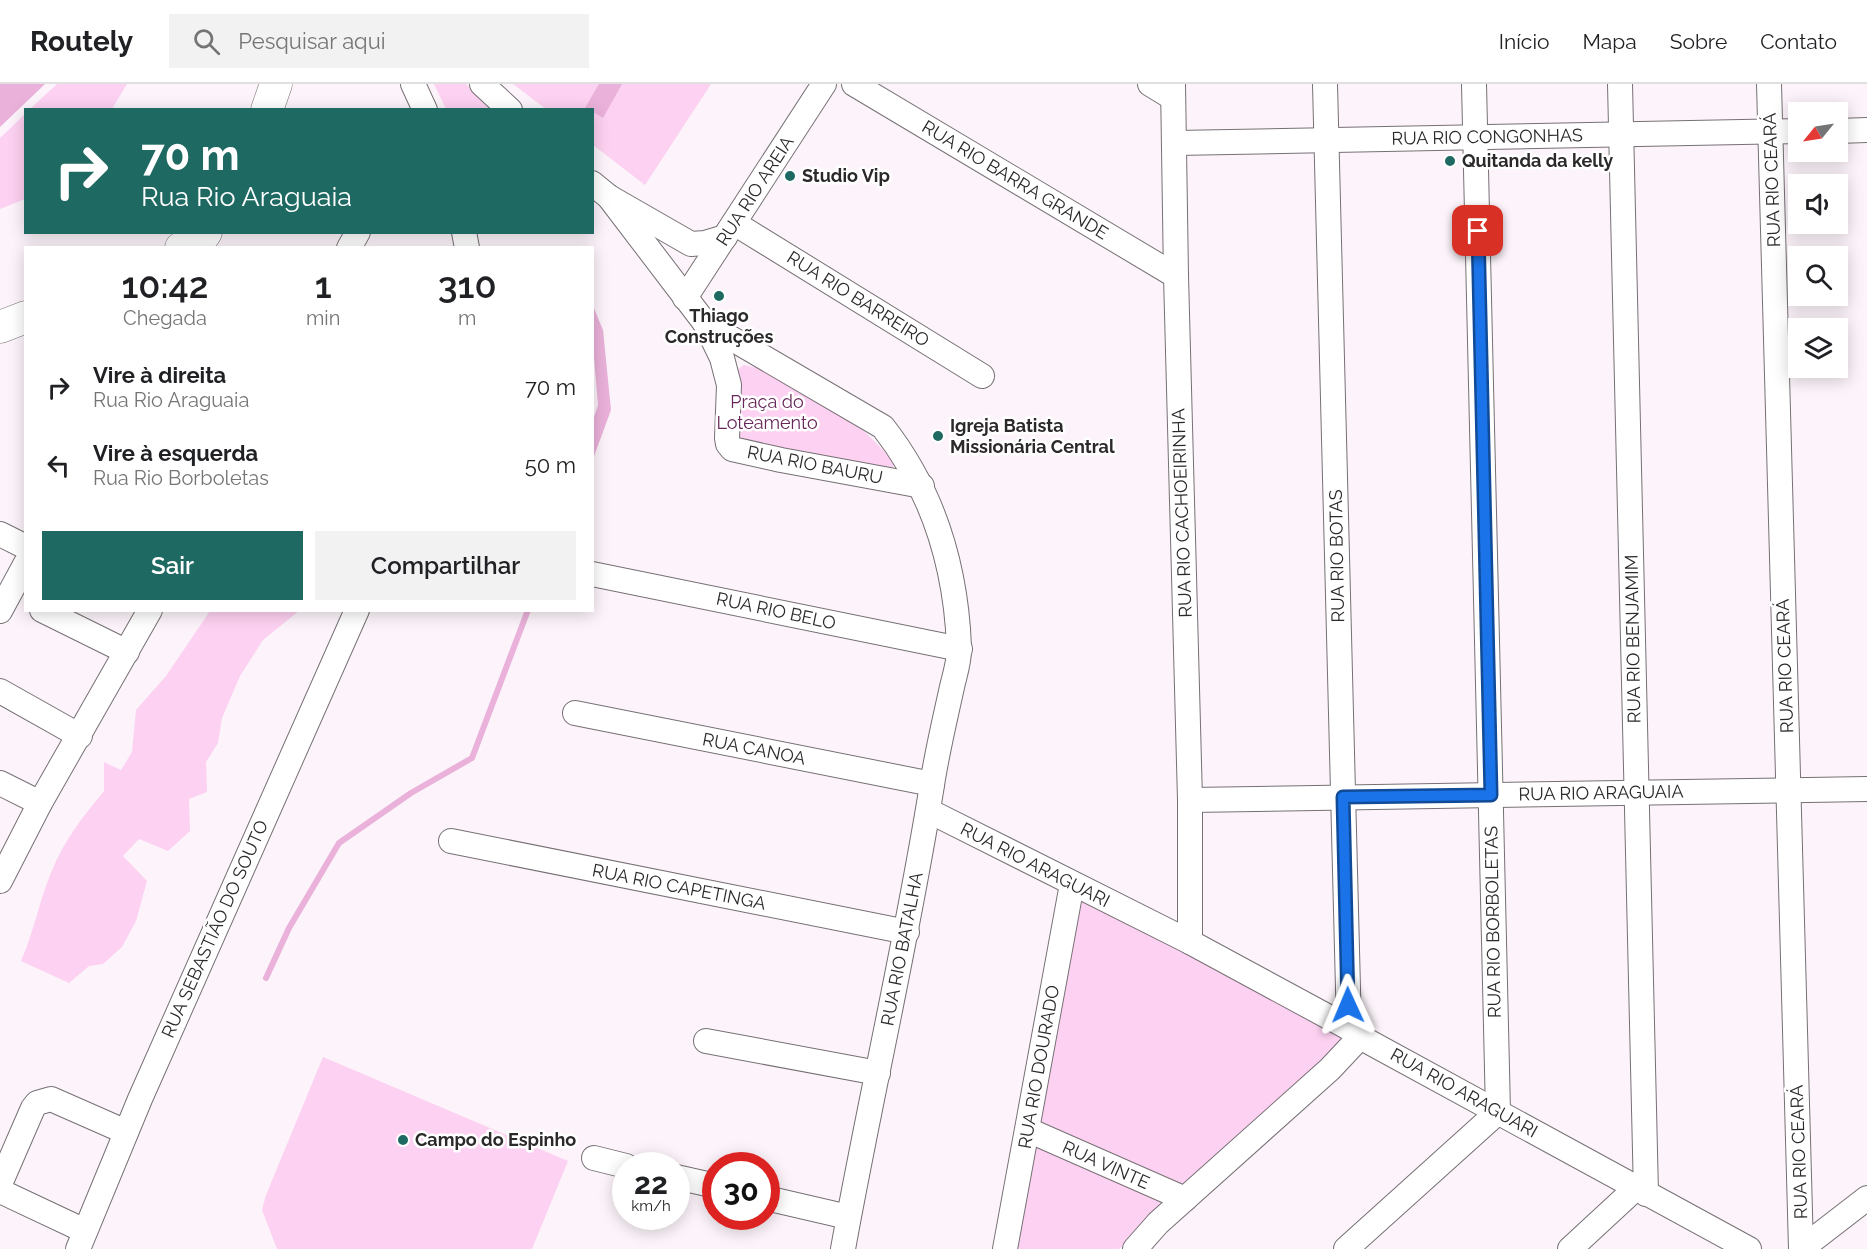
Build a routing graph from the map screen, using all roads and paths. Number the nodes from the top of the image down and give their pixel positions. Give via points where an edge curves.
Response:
1 (276, 84) edge
2 (413, 84) edge
3 (482, 84) edge
4 (824, 84) edge
5 (854, 84) edge
6 (1150, 84) edge
7 (1324, 84) edge
8 (1474, 84) edge
9 (1620, 84) edge
10 (1769, 84) edge
11 (1173, 91) edge
12 (268, 108) edge
13 (424, 108) edge
14 (508, 108) edge
15 (1867, 130) edge
16 (1848, 131) edge
17 (1770, 132) junction
18 (1788, 132) edge
19 (1621, 135) junction
20 (1476, 137) junction
21 (1326, 140) junction
22 (1174, 143) junction
23 (601, 190) edge
24 (729, 230) junction
25 (1176, 276) junction
26 (685, 298) junction
27 (24, 318) edge
28 (705, 323) junction
29 (0, 327) edge
30 (982, 376) dead end
31 (922, 486) junction
32 (0, 534) edge
33 (24, 546) edge
34 (24, 568) edge
35 (594, 574) edge
36 (11, 603) edge
37 (46, 612) edge
38 (149, 612) edge
39 (356, 612) edge
40 (960, 649) junction
41 (127, 652) junction
42 (0, 691) edge
43 (575, 713) dead end
44 (80, 736) junction
45 (0, 783) edge
46 (932, 784) junction
47 (1867, 789) edge
48 (1789, 790) junction
49 (1636, 793) junction
50 (1491, 795) junction
51 (1343, 797) junction
52 (1190, 800) junction
53 (40, 803) junction
54 (928, 811) junction
55 (451, 841) dead end
56 (1, 877) edge
57 (1071, 884) junction
58 (907, 932) junction
59 (1190, 942) junction
60 (1354, 1032) junction
61 (706, 1041) dead end
62 (878, 1073) junction
63 (1498, 1112) junction
64 (1028, 1130) junction
65 (126, 1132) junction
66 (594, 1158) dead end
67 (612, 1162) edge
68 (0, 1184) edge
69 (0, 1191) edge
70 (1641, 1191) junction
71 (1867, 1198) edge
72 (1185, 1199) junction
73 (780, 1201) edge
74 (848, 1217) junction
75 (81, 1240) edge
76 (1744, 1248) edge
77 (843, 1249) edge
78 (1005, 1249) edge
79 (1135, 1249) edge
80 (1346, 1249) edge
81 (1570, 1249) edge
82 (1801, 1249) edge

1 - 12 main road
2 - 13 street
3 - 14 street
4 - 24 street, RUA RIO AREIA
5 - 25 street, RUA RIO BARRA GRANDE
6 - 11 street
7 - 21 street, RUA RIO BOTAS
8 - 20 street, RUA RIO BORBOLETAS
9 - 19 street, RUA RIO BENJAMIM
10 - 17 street, RUA RIO CEARÁ
11 - 22 street, RUA RIO CACHOEIRINHA
15 - 16 street
17 - 18 street, RUA RIO CONGONHAS
17 - 19 street, RUA RIO CONGONHAS
17 - 48 street, RUA RIO CEARÁ
19 - 20 street, RUA RIO CONGONHAS
19 - 49 street, RUA RIO BENJAMIM
20 - 21 street, RUA RIO CONGONHAS
20 - 50 street, RUA RIO BORBOLETAS
21 - 22 street, RUA RIO CONGONHAS
21 - 51 street, RUA RIO BOTAS
22 - 25 street, RUA RIO CACHOEIRINHA
23 - 24 street via 691,243 705,243
23 - 26 street
24 - 26 street, RUA RIO AREIA
24 - 30 street, RUA RIO BARREIRO
25 - 52 street, RUA RIO CACHOEIRINHA
26 - 28 street
27 - 29 main road
28 - 31 street, RUA RIO BATALHA via 883,427
28 - 31 street, RUA RIO BAURU via 729,385 728,444 732,449
31 - 40 street, RUA RIO BATALHA via 945,549
32 - 33 street
34 - 36 street
35 - 40 street, RUA RIO BELO
37 - 41 street
38 - 41 street
39 - 65 street, RUA SEBASTIÃO DO SOUTO
40 - 46 street, RUA RIO BATALHA
41 - 44 street
42 - 44 street
43 - 46 street, RUA CANOA
44 - 53 street
45 - 53 street
46 - 54 street, RUA RIO BATALHA
47 - 48 street, RUA RIO ARAGUAIA
48 - 49 street, RUA RIO ARAGUAIA
48 - 82 street, RUA RIO CEARÁ
49 - 50 street, RUA RIO ARAGUAIA
49 - 70 street, RUA RIO BENJAMIM
50 - 51 street, RUA RIO ARAGUAIA
50 - 63 street, RUA RIO BORBOLETAS
51 - 52 street, RUA RIO ARAGUAIA
51 - 60 street, RUA RIO BOTAS
52 - 59 street, RUA RIO CACHOEIRINHA
53 - 56 street
54 - 57 street, RUA RIO ARAGUARI
54 - 58 street, RUA RIO BATALHA
55 - 58 street, RUA RIO CAPETINGA
57 - 59 street, RUA RIO ARAGUARI
57 - 64 street, RUA RIO DOURADO
58 - 62 street, RUA RIO BATALHA
59 - 60 street, RUA RIO ARAGUARI
60 - 63 street, RUA RIO ARAGUARI
60 - 72 street via 1330,1069
61 - 62 street
62 - 74 street, RUA RIO BATALHA
63 - 70 street, RUA RIO ARAGUARI
63 - 80 street
64 - 72 street, RUA VINTE
64 - 78 street, RUA RIO DOURADO
65 - 68 street via 51,1099 44,1100 33,1108
65 - 75 street, RUA SEBASTIÃO DO SOUTO
66 - 67 street
69 - 75 street
70 - 76 street, RUA RIO ARAGUARI
70 - 81 street
71 - 82 street
72 - 79 street
73 - 74 street
74 - 77 street, RUA RIO BATALHA

